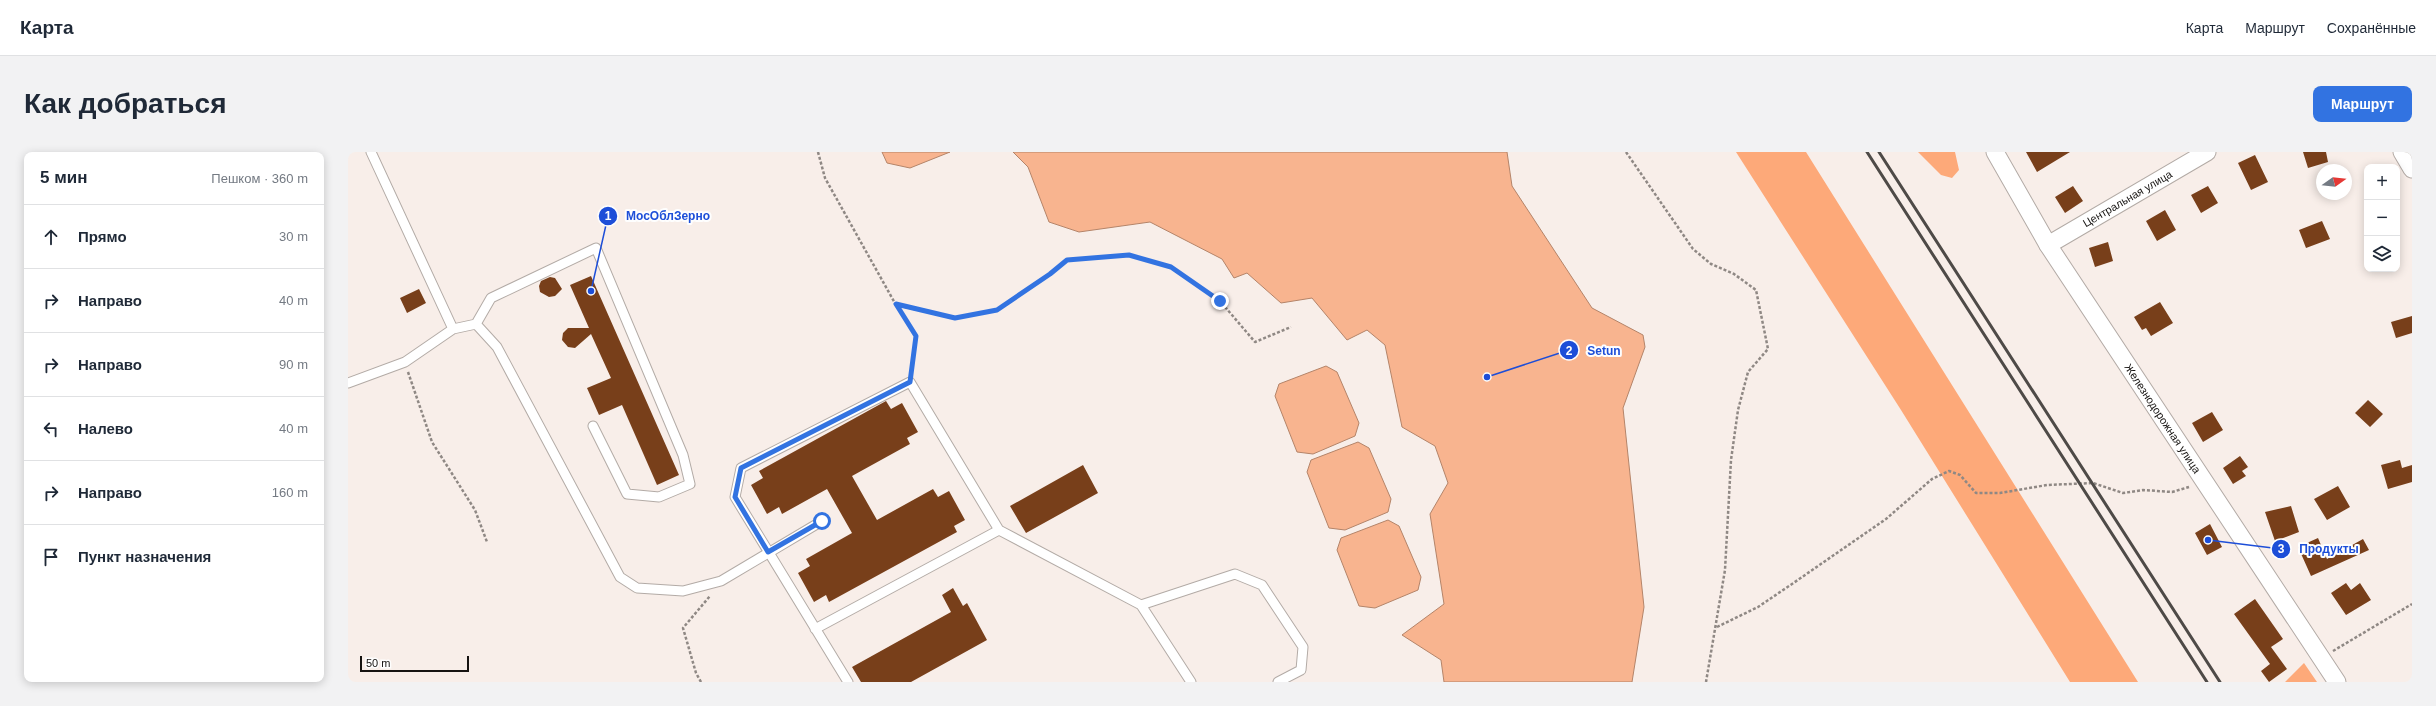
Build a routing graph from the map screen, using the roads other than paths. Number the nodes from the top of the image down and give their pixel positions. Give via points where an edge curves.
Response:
1 (371, 152) edge
2 (1995, 152) edge
3 (2207, 152) edge
4 (2402, 152) edge
5 (2412, 169) edge
6 (2048, 245) junction
7 (476, 324) junction
8 (453, 329) junction
9 (348, 383) edge
10 (593, 426) dead end
11 (822, 521) dead end
12 (1000, 530) junction
13 (768, 552) junction
14 (1140, 605) junction
15 (815, 629) junction
16 (848, 682) edge
17 (1191, 682) edge
18 (1278, 682) edge
19 (2337, 682) edge

1 - 8 lane
2 - 6 street, Железнодорожная улица
3 - 6 street, Центральная улица
4 - 5 street
6 - 19 street, Железнодорожная улица
7 - 8 lane
7 - 10 lane via 491,298 596,248 684,455 690,484 659,497 627,494
7 - 13 lane via 497,347 620,577 637,588 683,591 721,582
8 - 9 lane via 404,362
11 - 13 lane
12 - 13 lane via 910,382 741,468 735,497
12 - 14 lane
12 - 15 lane
13 - 15 lane
14 - 17 lane
14 - 18 lane via 1235,574 1262,585 1303,647 1301,670
15 - 16 lane

